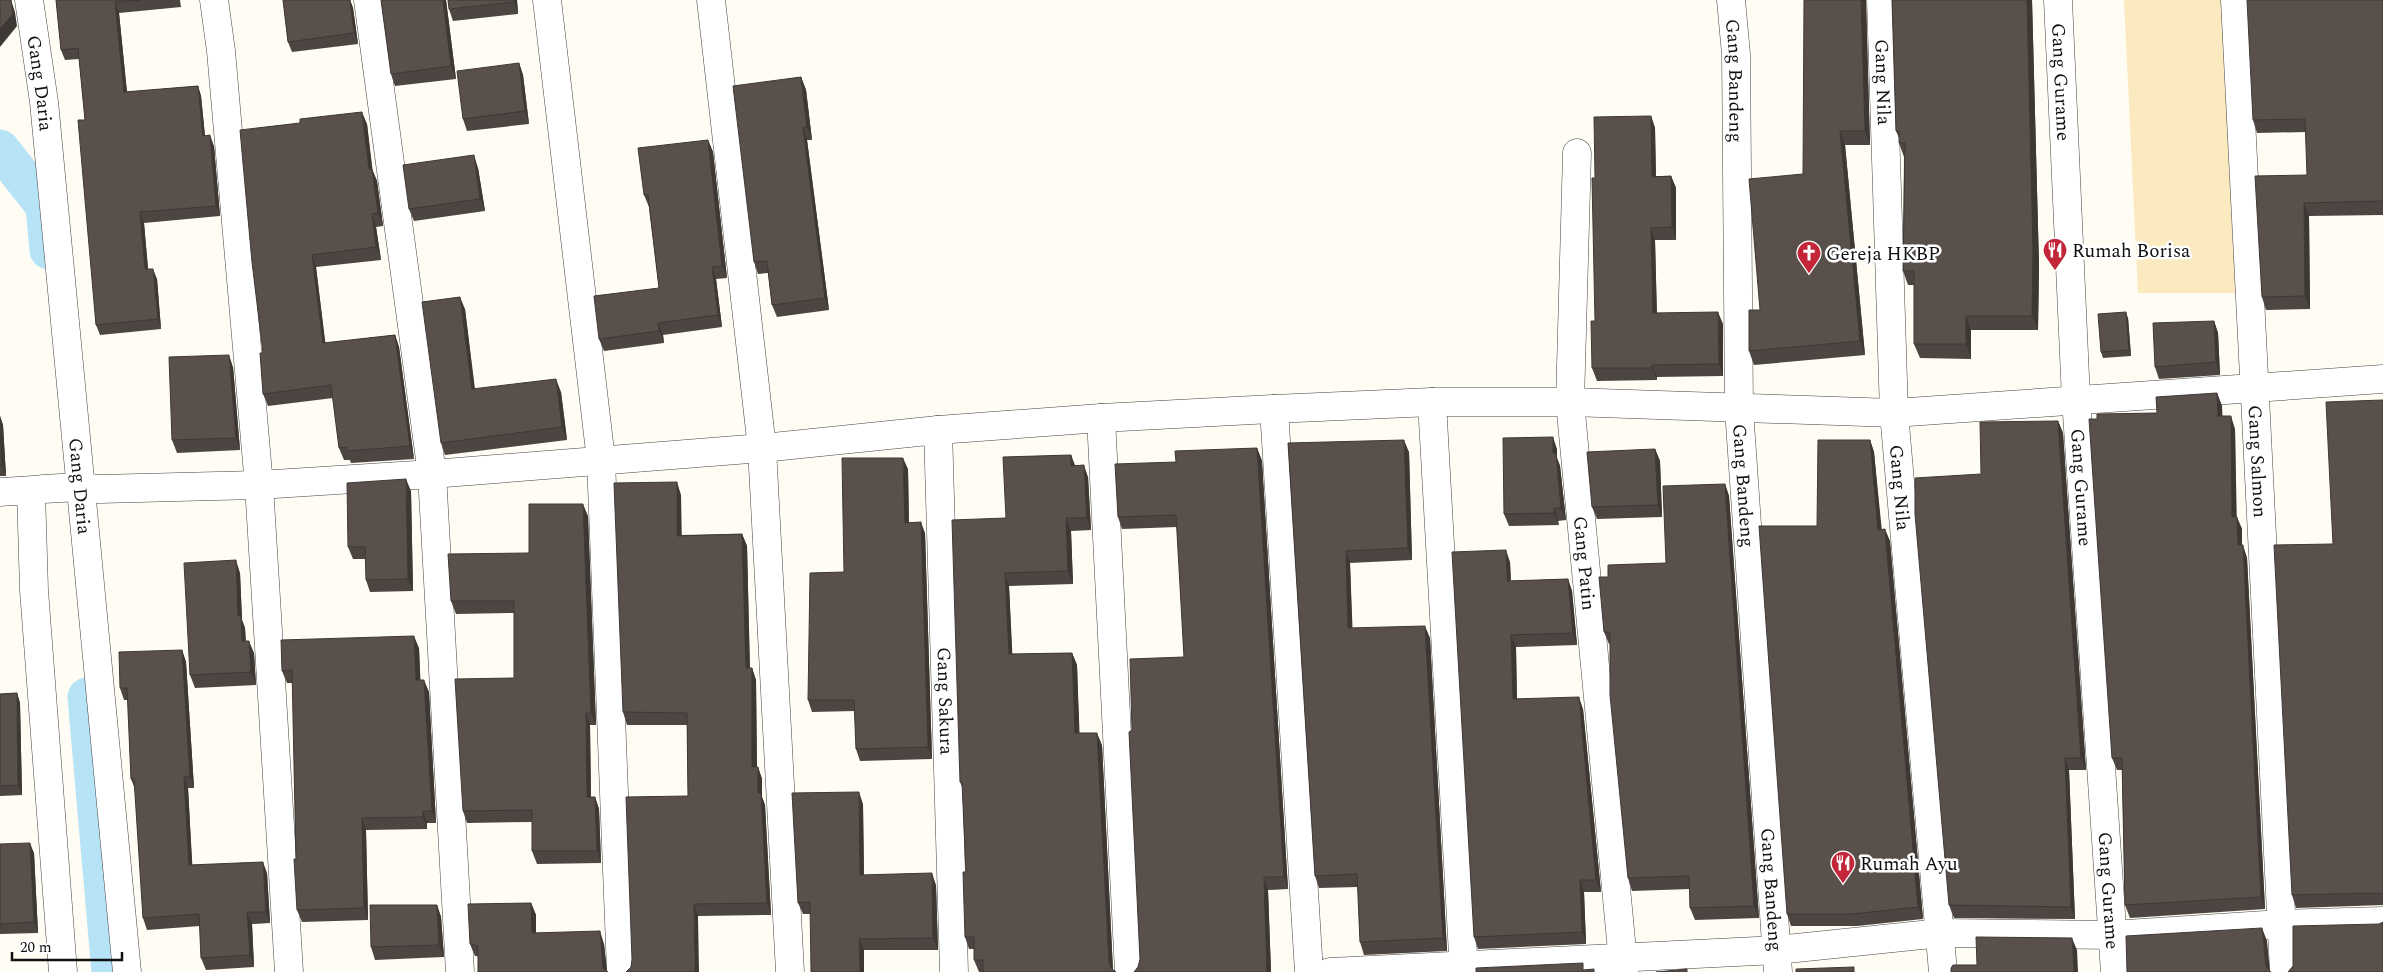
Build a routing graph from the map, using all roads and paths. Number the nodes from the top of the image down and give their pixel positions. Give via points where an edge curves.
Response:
1 (29, 0) edge
2 (214, 0) edge
3 (368, 0) edge
4 (547, 0) edge
5 (712, 0) edge
6 (1732, 0) edge
7 (1881, 0) edge
8 (2058, 0) edge
9 (2235, 0) edge
10 (1577, 153) dead end
11 (2383, 379) edge
12 (2255, 389) junction
13 (2076, 400) junction
14 (1432, 402) junction
15 (1570, 402) junction
16 (1274, 409) junction
17 (1739, 409) junction
18 (1894, 414) junction
19 (1101, 418) junction
20 (938, 430) junction
21 (762, 448) junction
22 (601, 460) junction
23 (432, 474) junction
24 (259, 485) junction
25 (78, 487) junction
26 (34, 491) junction
27 (0, 492) edge
28 (2383, 922) edge
29 (2281, 924) junction
30 (1940, 933) junction
31 (2111, 935) junction
32 (1777, 961) edge
33 (1624, 966) edge
34 (1464, 969) edge
35 (63, 972) edge
36 (127, 972) edge
37 (289, 972) edge
38 (460, 972) edge
39 (621, 972) edge
40 (790, 972) edge
41 (954, 972) edge
42 (1129, 972) edge
43 (1309, 972) edge
44 (1330, 972) edge
45 (1943, 972) edge
46 (2115, 972) edge
47 (2284, 972) edge

1 - 25 street, Gang Daria via 44,102
2 - 24 street
3 - 23 street
4 - 22 street
5 - 21 street
6 - 17 street, Gang Bandeng via 1736,54
7 - 18 street, Gang Nila
8 - 13 street, Gang Gurame
9 - 12 street, Gang Salmon
10 - 15 street, Gang Patin
11 - 12 street
12 - 13 street
12 - 29 street, Gang Salmon
13 - 18 street
13 - 31 street, Gang Gurame
14 - 15 street
14 - 16 street
14 - 34 street
15 - 17 street
15 - 33 street, Gang Patin
16 - 19 street
16 - 43 street
17 - 18 street
17 - 32 street, Gang Bandeng
18 - 30 street, Gang Nila
19 - 20 street
19 - 42 street
20 - 21 street
20 - 41 street, Gang Sakura
21 - 22 street
21 - 40 street
22 - 23 street
22 - 39 street
23 - 24 street
23 - 38 street
24 - 25 street
24 - 37 street
25 - 26 street
25 - 36 street, Gang Daria
26 - 27 street
26 - 35 street via 36,609
28 - 29 street
29 - 31 street
29 - 47 street, Gang Salmon
30 - 31 street
30 - 32 street
30 - 45 street, Gang Nila
31 - 46 street, Gang Gurame
32 - 33 street
33 - 34 street
34 - 44 street

